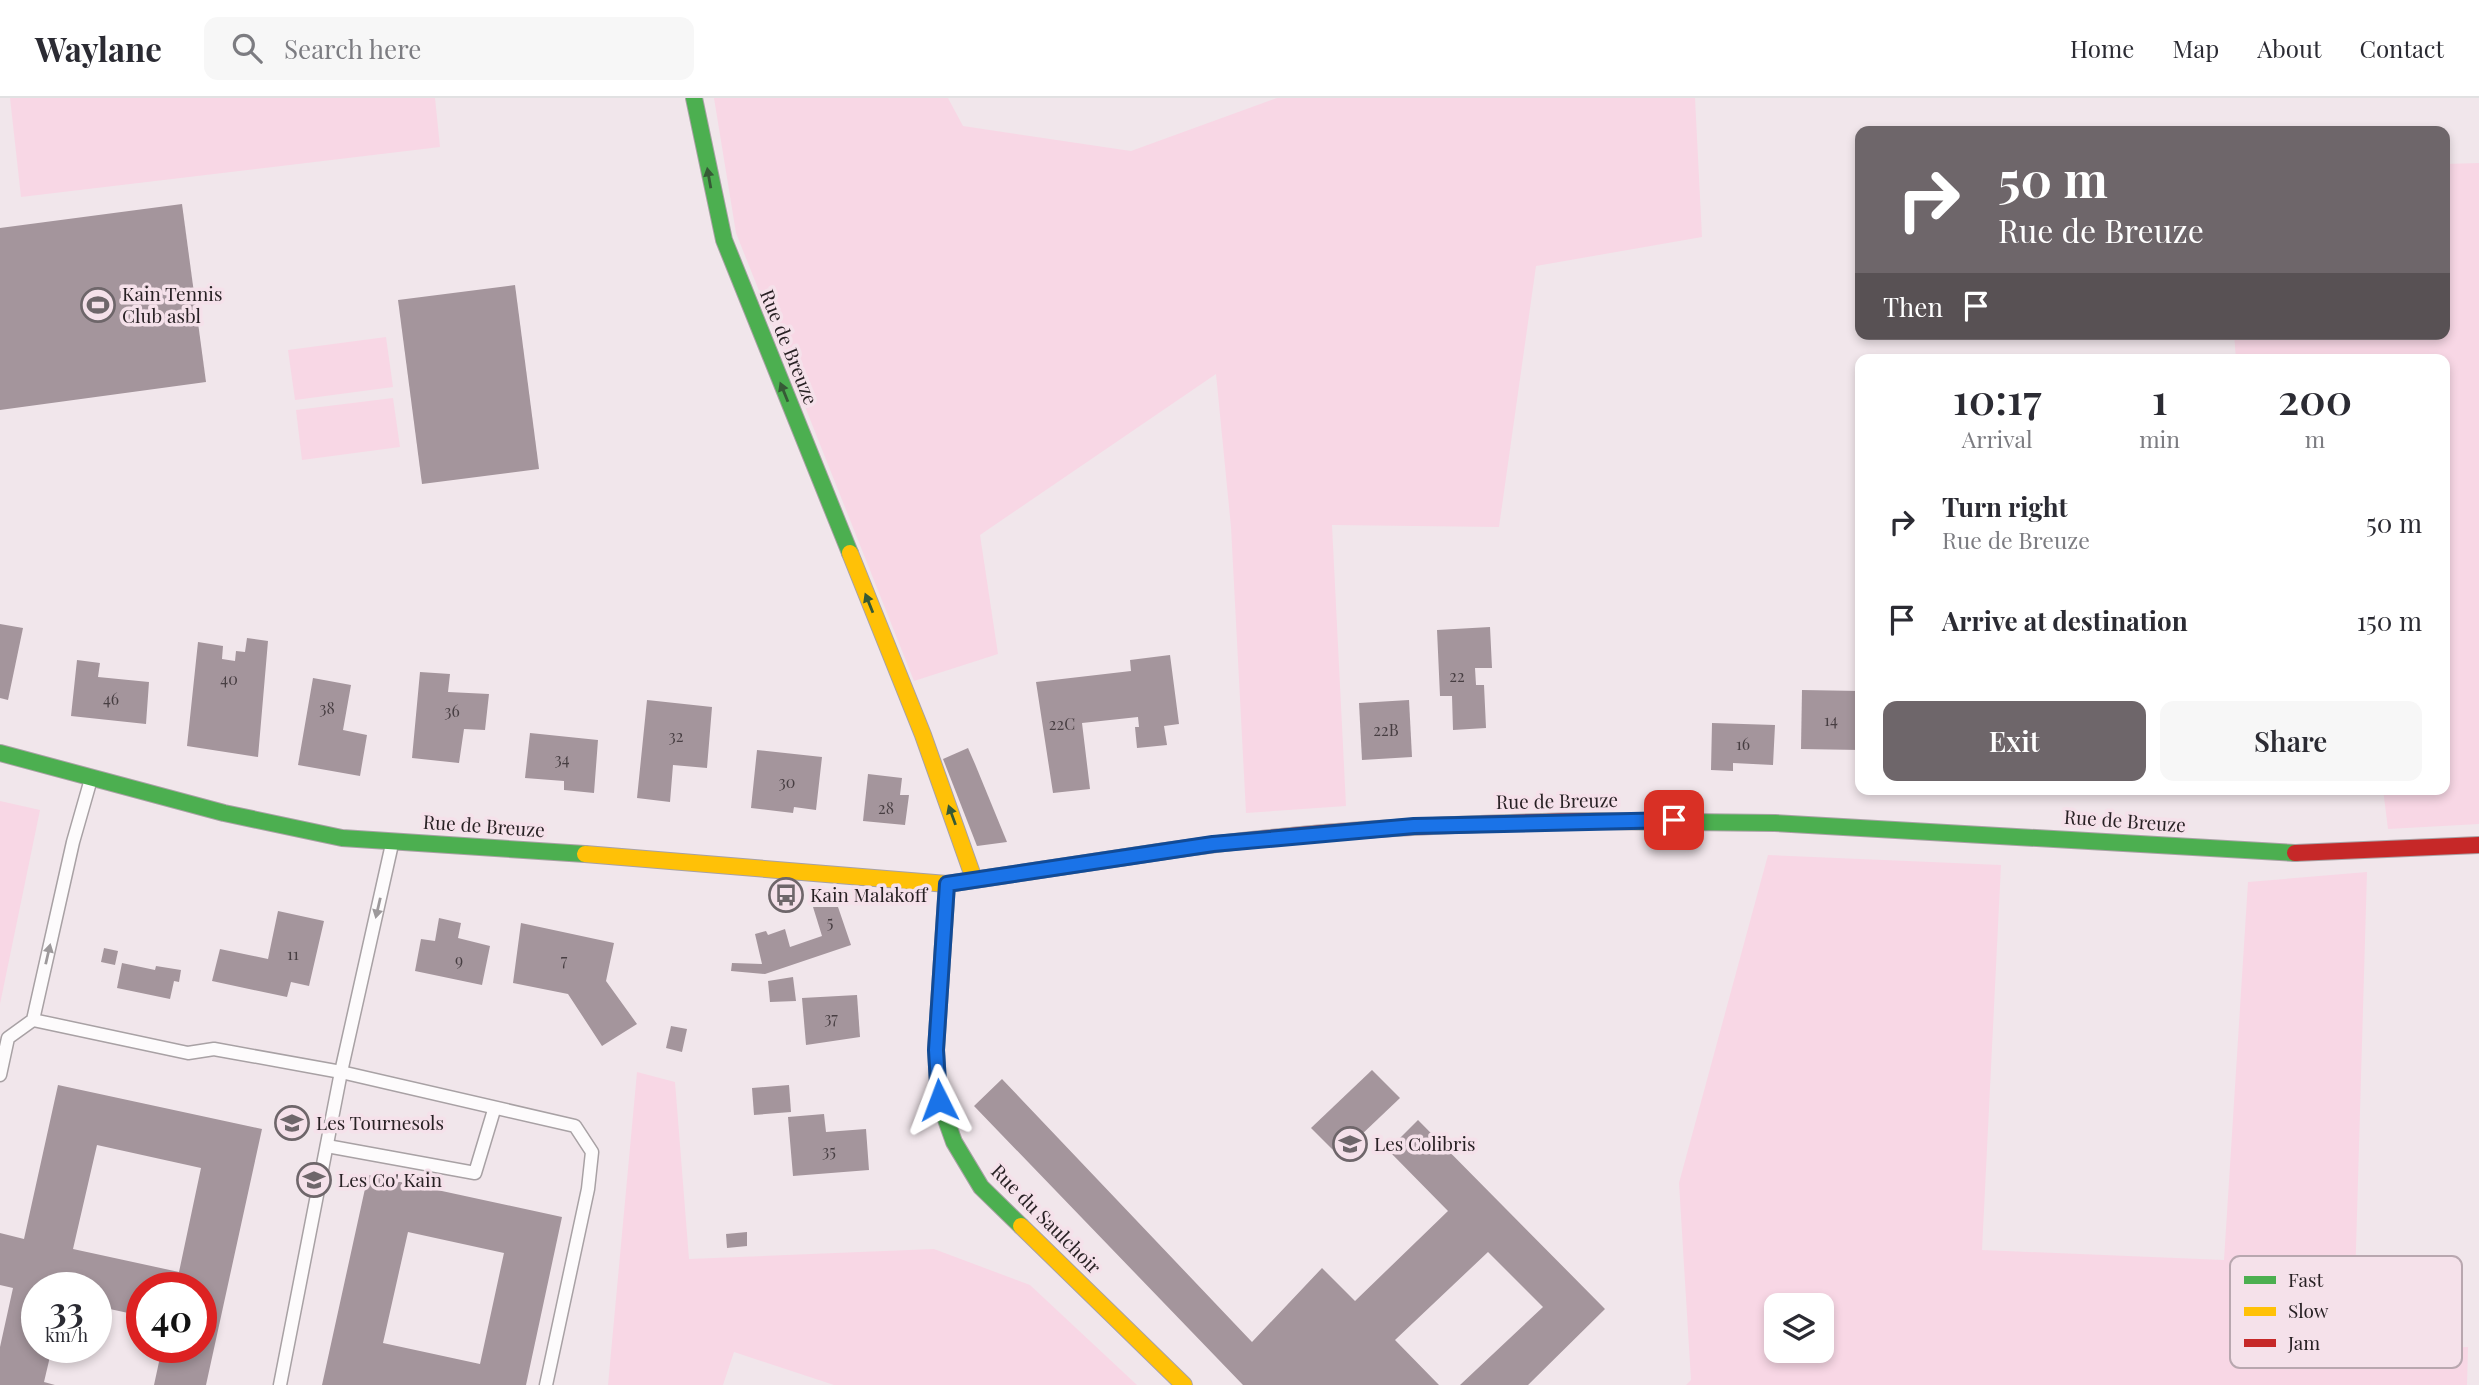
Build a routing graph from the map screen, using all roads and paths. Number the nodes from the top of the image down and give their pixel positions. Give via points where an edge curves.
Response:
1 (694, 98) edge
2 (0, 753) edge
3 (91, 779) junction
4 (393, 842) junction
5 (2479, 845) edge
6 (974, 879) junction
7 (947, 884) junction
8 (33, 1020) junction
9 (4, 1037) edge
10 (341, 1072) junction
11 (0, 1075) edge
12 (494, 1110) junction
13 (327, 1146) junction
14 (280, 1385) edge
15 (546, 1385) edge
16 (1184, 1385) edge

6 -> 1 street, Rue de Breuze via 923,735 724,240
2 - 3 street, Rue de Breuze
3 - 4 street, Rue de Breuze via 316,833
8 -> 3 lane
4 - 7 street, Rue de Breuze
4 -> 10 lane
5 - 6 street, Rue de Breuze via 2300,853 1862,826 1674,820 1453,823 1213,844
6 - 7 street, Rue de Breuze
7 - 16 street, Rue du Saulchoir via 936,1050 939,1100 954,1142 981,1187
8 - 9 lane
8 - 10 lane via 188,1054 214,1049
9 - 11 lane
10 - 12 lane
10 - 13 lane
12 - 13 lane via 475,1172
12 - 15 lane via 575,1126 592,1152
13 - 14 lane

